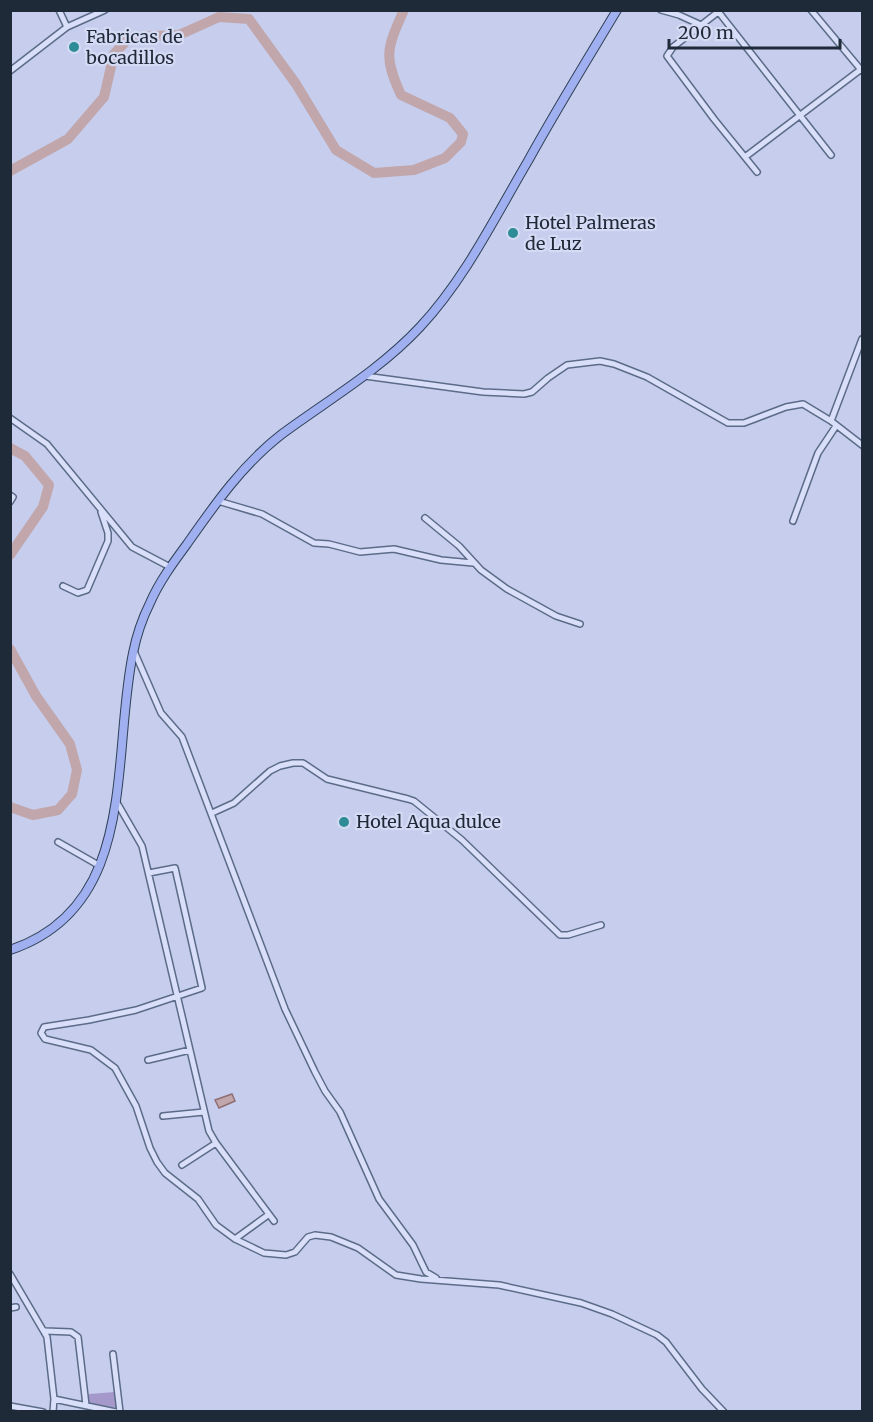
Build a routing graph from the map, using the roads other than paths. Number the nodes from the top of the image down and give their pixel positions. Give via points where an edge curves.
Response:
1 (60, 10) edge
2 (105, 10) edge
3 (617, 10) edge
4 (661, 10) edge
5 (811, 10) edge
6 (718, 11) edge
7 (701, 25) junction
8 (67, 27) junction
9 (10, 71) edge
10 (861, 71) edge
11 (799, 115) junction
12 (831, 155) dead end
13 (745, 157) junction
14 (757, 172) dead end
15 (862, 339) edge
16 (363, 376) junction
17 (10, 418) edge
18 (833, 423) junction
19 (862, 445) edge
20 (10, 495) edge
21 (218, 501) junction
22 (10, 502) edge
23 (100, 508) junction
24 (425, 518) dead end
25 (793, 521) dead end
26 (474, 563) junction
27 (170, 567) junction
28 (63, 586) dead end
29 (580, 624) dead end
30 (133, 649) junction
31 (116, 801) junction
32 (212, 813) junction
33 (58, 842) dead end
34 (100, 866) junction
35 (149, 873) junction
36 (601, 925) dead end
37 (10, 951) edge
38 (176, 996) junction
39 (190, 1050) junction
40 (148, 1060) dead end
41 (204, 1113) junction
42 (163, 1116) dead end
43 (216, 1143) junction
44 (182, 1165) dead end
45 (268, 1215) junction
46 (274, 1221) dead end
47 (235, 1239) junction
48 (10, 1274) edge
49 (440, 1280) junction
50 (45, 1331) junction
51 (113, 1354) dead end
52 (54, 1399) junction
53 (86, 1405) junction
54 (10, 1406) edge
55 (43, 1412) edge
56 (53, 1412) edge
57 (118, 1412) edge
58 (724, 1412) edge

1 - 8 street
2 - 8 street
3 - 16 main road via 463,271 420,327
4 - 7 street
5 - 10 street
6 - 7 street
6 - 11 street
7 - 13 street via 667,57
8 - 9 street
10 - 11 street
11 - 12 street
11 - 13 street
13 - 14 street
15 - 18 street
16 - 18 street via 524,394 567,365 600,361 647,377 724,422 741,424 798,404 807,405
16 - 21 main road via 258,454
17 - 23 street via 47,444
18 - 19 street
18 - 25 street
20 - 22 street
21 - 26 street via 262,514 314,543 360,552 394,549 449,562
21 - 27 main road
23 - 27 street via 132,547
23 - 28 street via 108,541 87,590 78,593
24 - 26 street
26 - 29 street via 518,597
27 - 30 main road via 149,605
30 - 31 main road
30 - 32 street via 161,713 182,737
31 - 34 main road
31 - 35 street via 142,846
32 - 36 street via 234,803 276,768 303,763 327,778 414,801 485,862 560,935
32 - 49 street via 285,1009 315,1072 340,1112 378,1199 411,1242 426,1272
33 - 34 street
34 - 37 main road via 85,895 58,926
35 - 38 street
35 - 38 street via 175,868 202,988
38 - 39 street
38 - 47 street via 136,1010 44,1027 41,1035 91,1050 115,1068 136,1106 157,1162 165,1173 194,1194 216,1225
39 - 40 street
39 - 41 street
41 - 42 street
41 - 43 street
43 - 44 street
43 - 45 street
45 - 46 street
45 - 47 street
47 - 49 street via 264,1252 286,1255 312,1236 331,1237 373,1256 396,1275
48 - 50 street
49 - 58 street via 499,1285 612,1314 657,1335
50 - 52 street
50 - 53 street via 71,1332 78,1337
51 - 57 street
52 - 53 street
52 - 56 street
53 - 57 street
54 - 55 street

